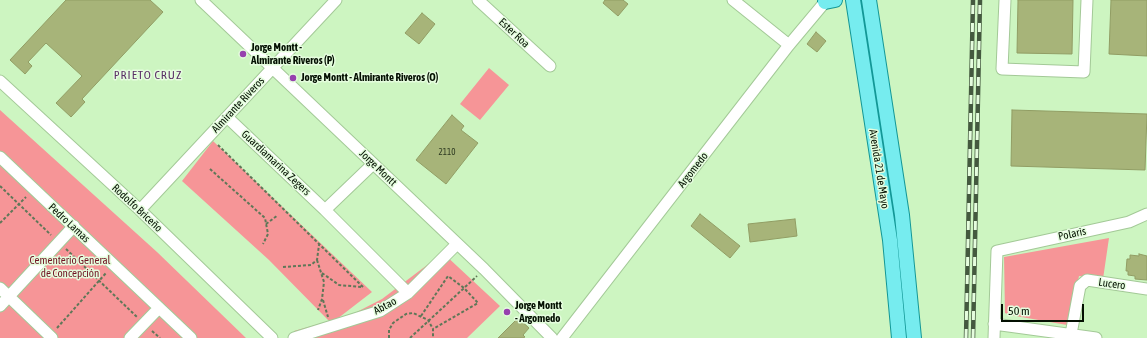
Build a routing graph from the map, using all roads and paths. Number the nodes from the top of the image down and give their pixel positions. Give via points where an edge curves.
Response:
1 (201, 0) edge
2 (336, 0) edge
3 (478, 0) edge
4 (733, 0) edge
5 (852, 0) edge
6 (869, 0) edge
7 (1005, 0) edge
8 (1087, 0) edge
9 (829, 1) edge
10 (871, 17) junction
11 (790, 45) junction
12 (550, 66) dead end
13 (273, 68) junction
14 (0, 81) edge
15 (227, 117) junction
16 (218, 145) dead end
17 (0, 157) edge
18 (373, 164) junction
19 (210, 169) dead end
20 (0, 186) edge
21 (34, 189) junction
22 (18, 204) junction
23 (140, 210) junction
24 (325, 210) junction
25 (1147, 214) edge
26 (278, 215) dead end
27 (0, 223) edge
28 (266, 224) junction
29 (74, 226) junction
30 (58, 242) junction
31 (263, 244) dead end
32 (319, 244) junction
33 (457, 244) junction
34 (317, 260) junction
35 (114, 265) junction
36 (283, 267) dead end
37 (484, 269) junction
38 (321, 273) junction
39 (99, 281) junction
40 (0, 288) edge
41 (464, 288) junction
42 (1147, 289) edge
43 (408, 294) junction
44 (8, 296) junction
45 (0, 306) edge
46 (159, 308) junction
47 (318, 310) dead end
48 (421, 316) junction
49 (428, 320) junction
50 (144, 323) junction
51 (994, 324) junction
52 (432, 329) junction
53 (1071, 334) junction
54 (51, 337) edge
55 (270, 337) edge
56 (130, 338) edge
57 (160, 338) edge
58 (191, 338) edge
59 (294, 338) edge
60 (388, 338) edge
61 (410, 338) edge
62 (433, 338) edge
63 (552, 338) edge
64 (562, 338) edge
65 (899, 338) edge
66 (914, 338) edge
67 (994, 338) edge
68 (1096, 338) edge

1 - 13 street, Jorge Montt
2 - 13 street, Almirante Riveros
3 - 12 street, Ester Roa
4 - 11 street
5 - 10 main road
5 - 65 main road, Avenida 21 de Mayo via 888,226
6 - 10 main road, Avenida 21 de Mayo
7 - 8 street via 1002,69 1084,72
9 - 11 street, Argomedo
10 - 66 main road, Avenida 21 de Mayo via 902,215
11 - 64 street, Argomedo
13 - 15 street, Almirante Riveros
13 - 18 street, Jorge Montt
14 - 23 street, Rodolfo Briceño
15 - 23 street, Almirante Riveros
15 - 24 street, Guardiamarina Zegers
16 - 32 path
17 - 21 street, Pedro Lamas
18 - 24 street
18 - 33 street, Jorge Montt
19 - 28 path via 265,218
20 - 22 path
21 - 22 path
21 - 29 street, Pedro Lamas
22 - 27 path
22 - 30 path
23 - 55 street, Rodolfo Briceño
24 - 43 street, Guardiamarina Zegers
25 - 51 street, Polaris via 1129,222 997,250
26 - 28 path
28 - 31 path via 268,234
29 - 30 street
29 - 35 street, Pedro Lamas
30 - 39 path
30 - 44 street
32 - 34 path
32 - 38 path via 363,287 339,285
33 - 37 street, Jorge Montt
33 - 43 street, Abtao
34 - 36 path via 311,265
34 - 38 path
35 - 39 path
35 - 46 street, Pedro Lamas
37 - 41 path
37 - 63 street, Jorge Montt
38 - 47 path via 324,282
39 - 50 path
39 - 54 path
40 - 44 street
41 - 48 path via 448,276
41 - 49 path
41 - 52 path via 478,303
42 - 53 street, Lucero via 1087,280 1080,286
43 - 59 street, Abtao via 380,311
44 - 45 street
44 - 54 street
46 - 50 street
46 - 58 street, Pedro Lamas
48 - 49 path
48 - 60 path via 406,314 398,317
49 - 52 path
49 - 61 path
50 - 56 street
50 - 57 path
51 - 53 street
51 - 67 street
52 - 62 path
53 - 68 street

